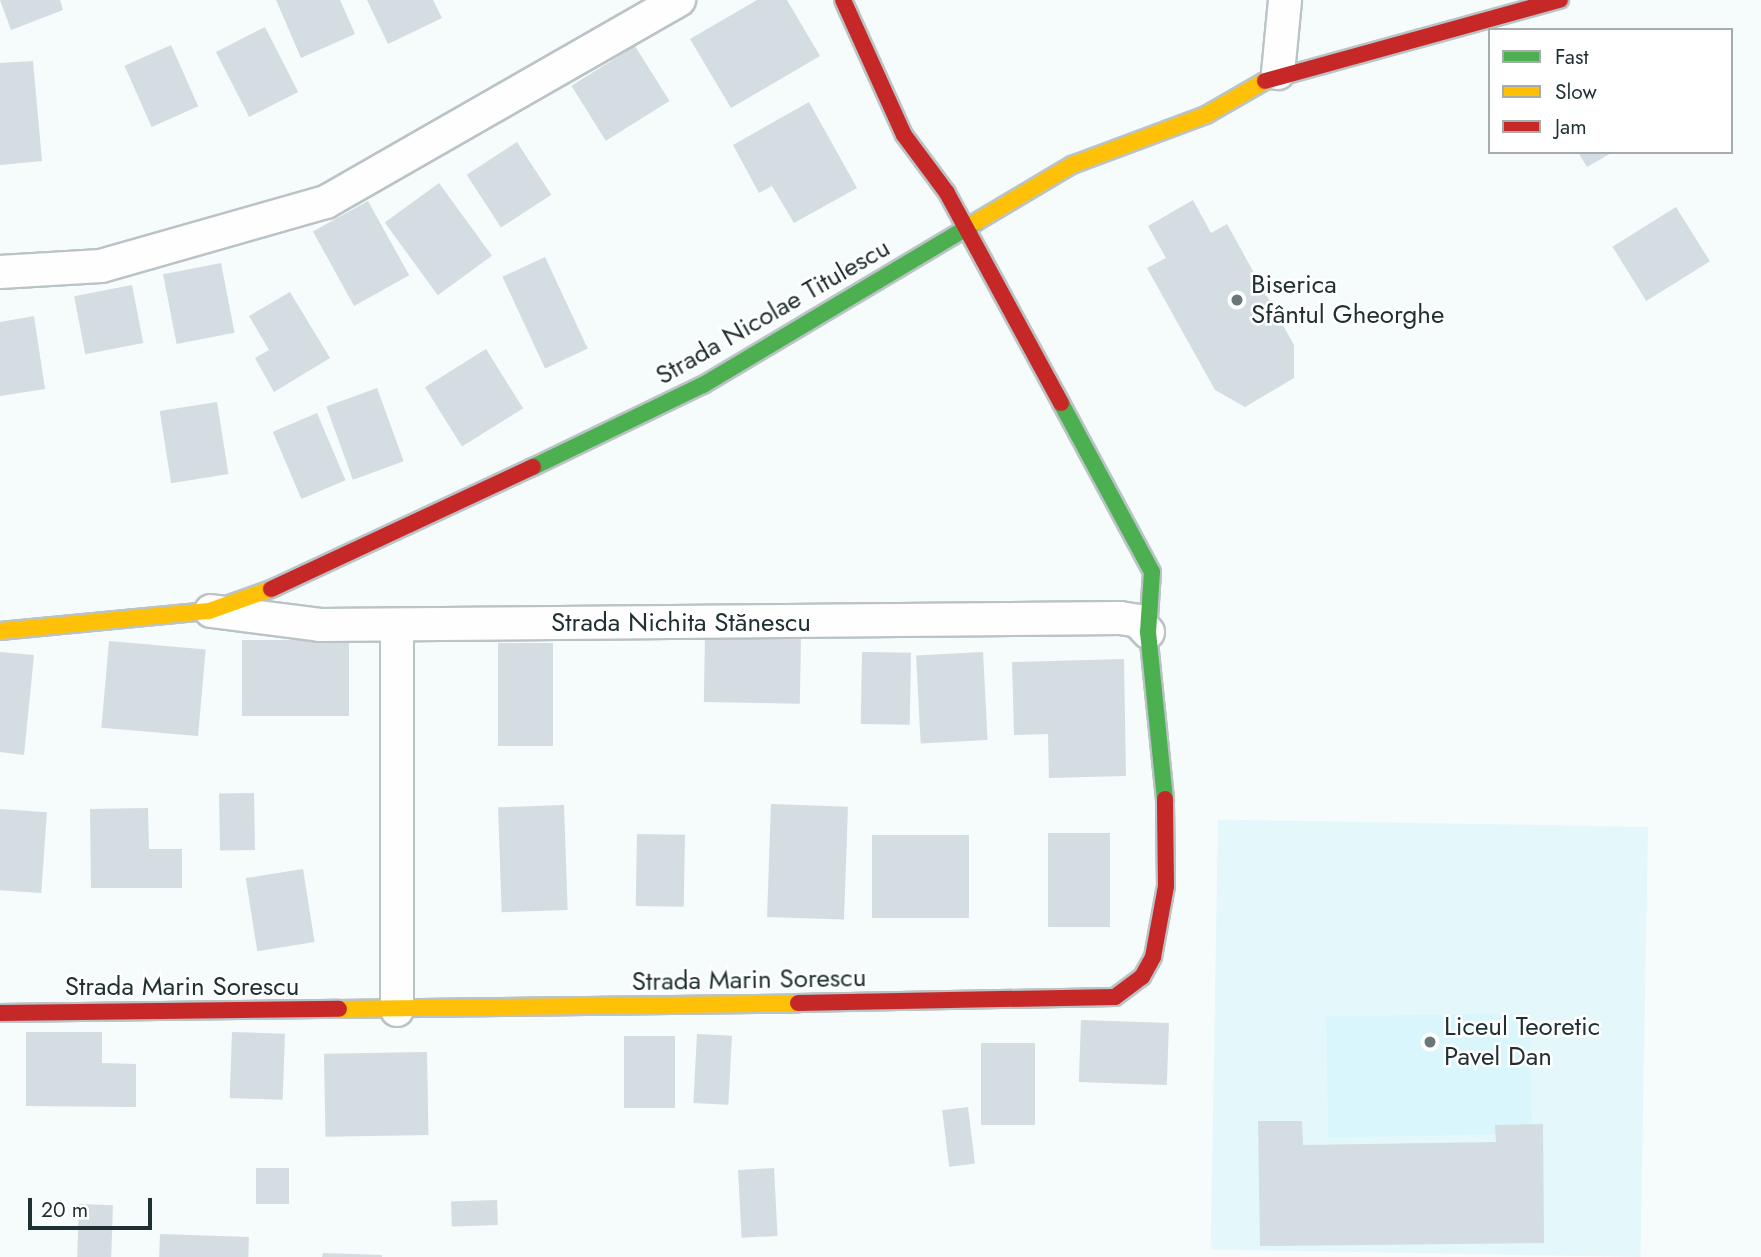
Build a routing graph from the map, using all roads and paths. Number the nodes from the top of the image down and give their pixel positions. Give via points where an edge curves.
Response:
1 (679, 0) edge
2 (843, 0) edge
3 (1285, 0) edge
4 (1560, 0) edge
5 (1278, 73) junction
6 (964, 230) junction
7 (0, 272) edge
8 (209, 611) junction
9 (397, 625) junction
10 (0, 631) edge
11 (1149, 632) junction
12 (397, 1010) junction
13 (0, 1013) edge

1 - 7 street via 326,202 101,266
2 - 6 street, Strada Marin Sorescu via 904,135 947,193
3 - 5 street
4 - 5 street, Strada Nicolae Titulescu via 1378,53
5 - 6 street, Strada Nicolae Titulescu via 1206,115 1072,165
6 - 8 street, Strada Nicolae Titulescu via 703,385 432,521
6 - 11 street, Strada Marin Sorescu via 1152,572
8 - 9 street, Strada Nichita Stănescu via 320,625
8 - 10 street, Strada Nicolae Titulescu
9 - 11 street, Strada Nichita Stănescu via 1120,618 1138,621
9 - 12 street
11 - 12 street, Strada Marin Sorescu via 1165,803 1166,886 1153,957 1142,977 1115,997
12 - 13 street, Strada Marin Sorescu

